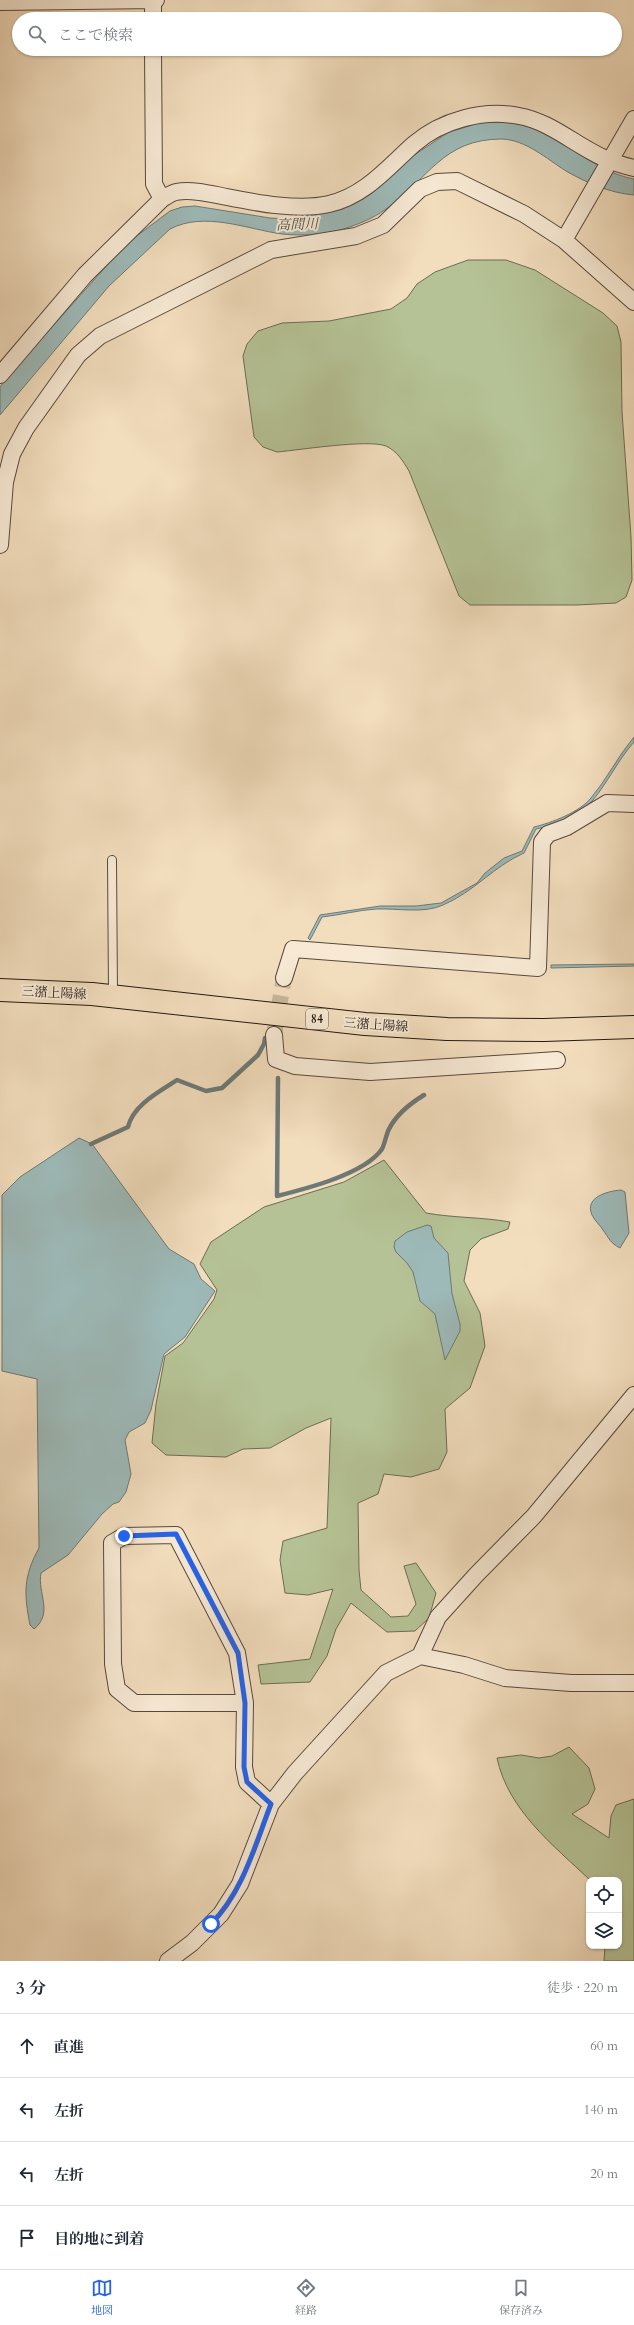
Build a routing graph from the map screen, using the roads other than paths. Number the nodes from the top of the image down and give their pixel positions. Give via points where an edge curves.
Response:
1 (154, 0) edge
2 (0, 2) edge
3 (153, 12) edge
4 (153, 56) edge
5 (634, 119) edge
6 (608, 164) junction
7 (634, 168) edge
8 (162, 199) junction
9 (564, 240) junction
10 (634, 302) edge
11 (6, 360) edge
12 (0, 375) edge
13 (0, 545) edge
14 (634, 804) edge
15 (112, 860) dead end
16 (284, 978) tunnel mouth
17 (0, 990) edge
18 (113, 996) junction
19 (634, 1027) edge
20 (274, 1035) tunnel mouth
21 (557, 1060) dead end
22 (634, 1395) edge
23 (420, 1656) junction
24 (634, 1683) edge
25 (245, 1703) junction
26 (271, 1804) junction
27 (168, 1961) edge

1 - 2 street
1 - 3 street
4 - 8 street via 154,184
5 - 6 street
6 - 7 street
6 - 8 street via 551,128 519,116 487,114 436,128 416,142 369,186 329,204 274,204 203,193 176,192
6 - 9 street
8 - 11 street via 85,275
9 - 10 street
9 - 13 street via 524,214 457,181 437,182 420,189 383,225 356,236 271,250 100,336 78,355 26,428 12,454 5,482
11 - 12 street
14 - 16 street via 607,803 567,827 548,834 542,842 538,968 485,966 292,949
15 - 18 lane
17 - 18 main road, 三潴上陽線 / 84
18 - 19 main road, 三潴上陽線 / 84 via 365,1024 448,1029 544,1030
20 - 21 street via 276,1059 295,1066 370,1072
22 - 23 street via 534,1516 438,1617
23 - 24 street via 464,1665 505,1678 571,1683
23 - 26 street via 386,1673 295,1773
25 - 25 street via 238,1653 176,1534 124,1536 112,1543 113,1664 116,1688 134,1703
25 - 26 street via 244,1767 247,1782
26 - 27 street via 240,1884 221,1914 192,1943

